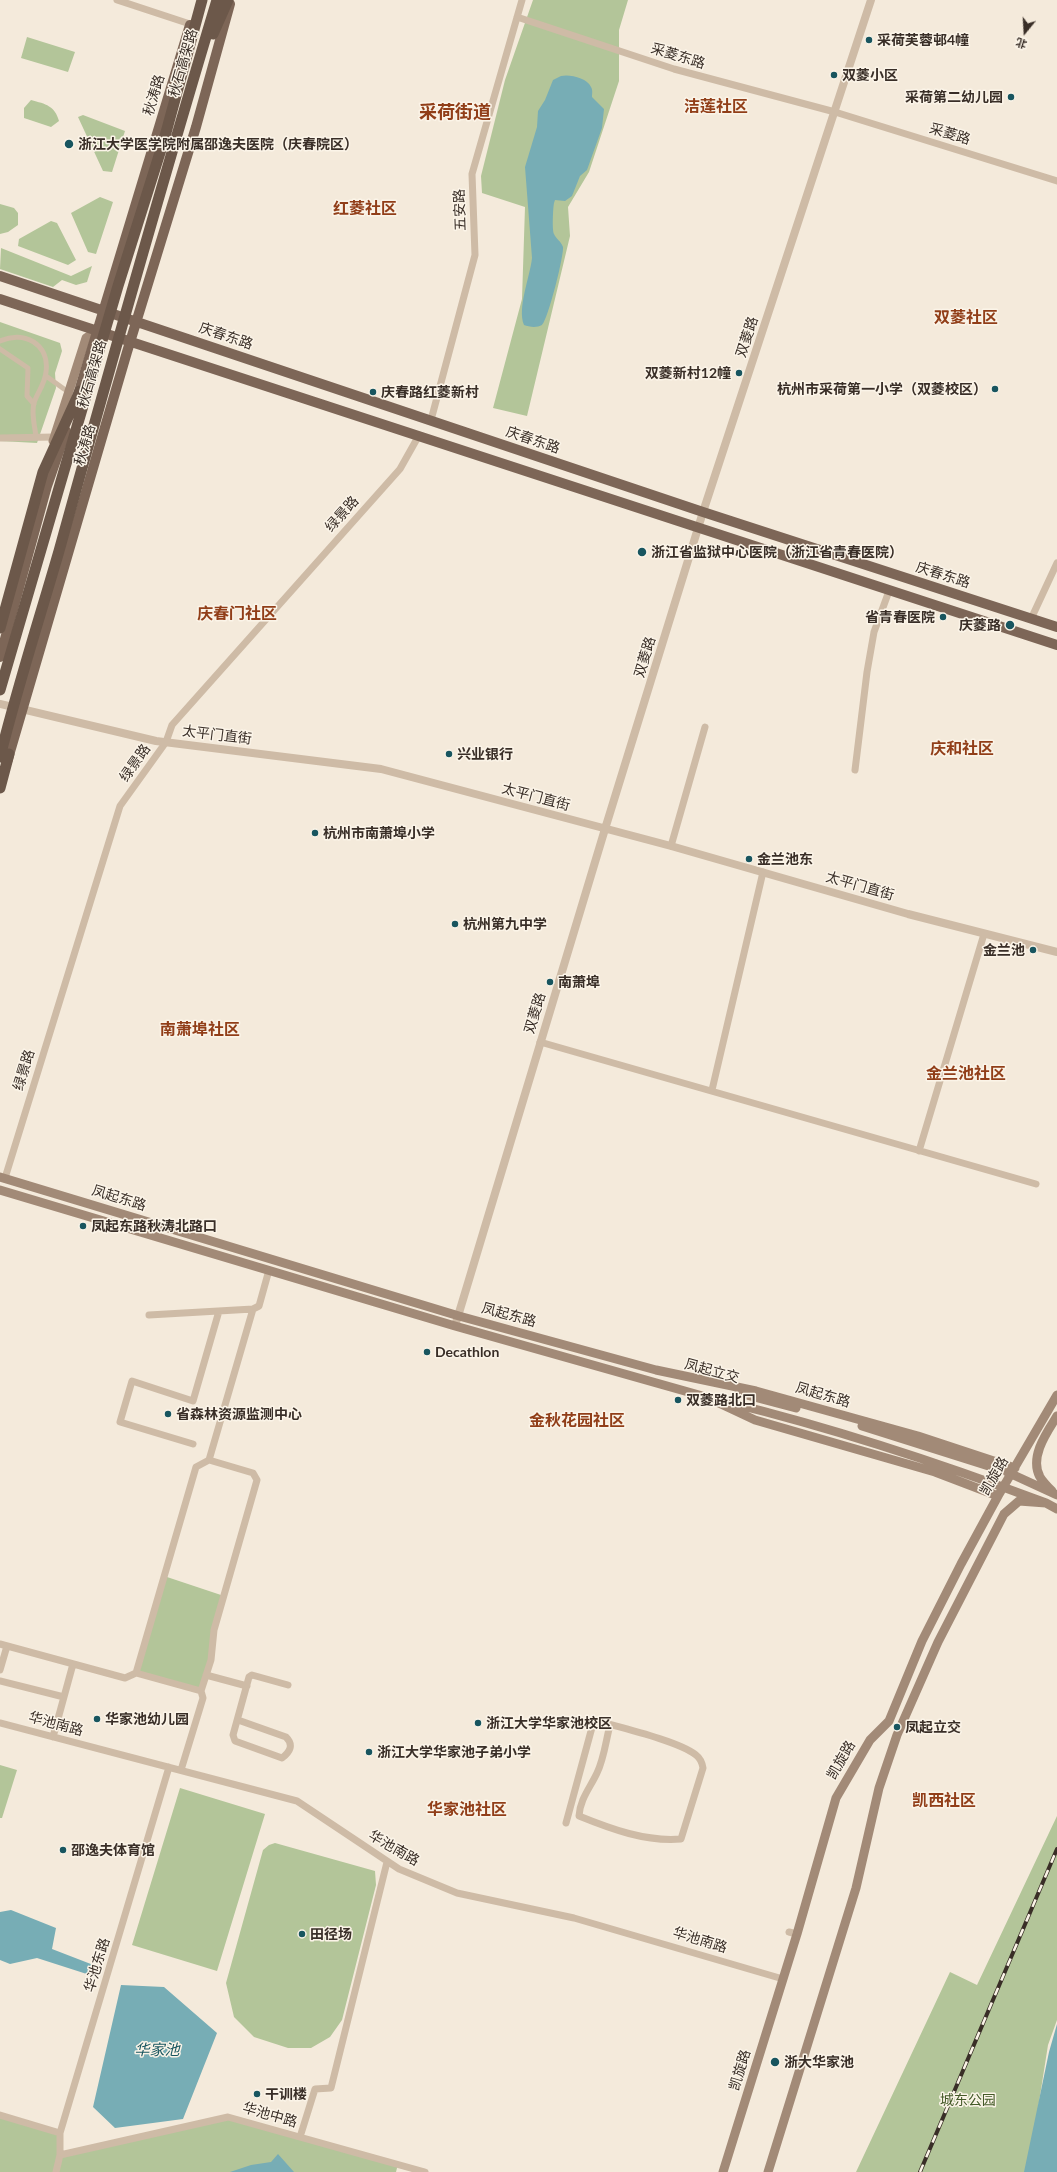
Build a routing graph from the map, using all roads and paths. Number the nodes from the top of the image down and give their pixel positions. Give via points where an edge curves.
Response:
1 (117, 0) edge
2 (197, 0) edge
3 (202, 0) edge
4 (217, 0) edge
5 (230, 0) edge
6 (522, 0) edge
7 (872, 0) edge
8 (517, 17) junction
9 (190, 24) junction
10 (196, 72) junction
11 (835, 112) junction
12 (1057, 181) edge
13 (0, 276) edge
14 (0, 299) edge
15 (104, 310) junction
16 (137, 321) junction
17 (98, 330) junction
18 (0, 341) edge
19 (130, 341) junction
20 (0, 349) edge
21 (46, 376) junction
22 (64, 388) dead end
23 (80, 391) junction
24 (34, 404) junction
25 (431, 420) junction
26 (36, 437) junction
27 (54, 437) junction
28 (418, 437) junction
29 (0, 438) edge
30 (703, 512) junction
31 (698, 529) junction
32 (1057, 563) edge
33 (889, 591) junction
34 (0, 612) edge
35 (1032, 619) junction
36 (1057, 627) edge
37 (0, 628) edge
38 (1057, 645) edge
39 (0, 657) edge
40 (0, 690) edge
41 (0, 704) edge
42 (21, 710) junction
43 (705, 727) dead end
44 (166, 742) junction
45 (5, 755) edge
46 (855, 770) dead end
47 (0, 783) edge
48 (0, 788) edge
49 (605, 829) junction
50 (671, 846) junction
51 (763, 872) junction
52 (984, 934) junction
53 (1057, 952) edge
54 (540, 1042) junction
55 (712, 1090) junction
56 (919, 1150) junction
57 (2, 1177) edge
58 (1036, 1184) dead end
59 (0, 1190) edge
60 (269, 1270) junction
61 (253, 1309) junction
62 (219, 1311) junction
63 (149, 1315) dead end
64 (458, 1316) junction
65 (456, 1326) junction
66 (656, 1370) junction
67 (1057, 1395) edge
68 (706, 1397) junction
69 (1057, 1416) edge
70 (193, 1444) dead end
71 (209, 1460) junction
72 (1015, 1468) junction
73 (1056, 1495) edge
74 (998, 1496) junction
75 (1046, 1503) junction
76 (1057, 1509) edge
77 (3, 1645) edge
78 (73, 1664) junction
79 (0, 1670) edge
80 (136, 1673) junction
81 (206, 1675) junction
82 (0, 1681) edge
83 (288, 1685) dead end
84 (247, 1686) junction
85 (201, 1692) junction
86 (64, 1697) junction
87 (238, 1720) junction
88 (0, 1723) edge
89 (610, 1725) junction
90 (53, 1737) junction
91 (169, 1767) junction
92 (181, 1770) junction
93 (566, 1823) dead end
94 (388, 1862) junction
95 (783, 1979) junction
96 (0, 2115) edge
97 (60, 2133) junction
98 (300, 2137) junction
99 (60, 2155) junction
100 (56, 2172) edge
101 (425, 2172) edge
102 (723, 2172) edge
103 (768, 2172) edge

1 - 9 street
2 - 9 main road, 秋涛路
3 - 40 highway, 秋石高架路 via 164,140 118,286
4 - 10 highway, 秋石高架路
5 - 10 highway
5 - 16 main road, 秋涛路 via 196,127
6 - 8 street, 五安路
7 - 11 street, 双菱路
8 - 11 street, 采菱东路 via 674,69
8 - 25 street, 五安路 via 472,174 475,255
9 - 15 main road, 秋涛路
10 - 45 highway, 秋石高架路 via 128,301 49,587 17,688
11 - 12 street, 采菱路
11 - 30 street, 双菱路
13 - 15 main road, 庆春东路
14 - 17 main road
15 - 16 main road, 庆春东路
15 - 17 main road, 秋涛路
16 - 19 main road, 秋涛路
16 - 25 main road, 庆春东路
17 - 19 main road
17 - 23 main road, 秋涛路
17 - 27 main road via 86,338
18 - 21 street via 20,336 33,341 45,355
19 - 28 main road
19 - 42 main road, 秋涛路
20 - 24 street via 28,368 27,396
21 - 22 street
21 - 24 street
23 - 37 highway via 35,494
23 - 39 main road, 秋涛路 via 47,486
24 - 26 street
25 - 30 main road, 庆春东路
26 - 27 street
26 - 29 street
27 - 34 main road
28 - 31 main road
28 - 44 street, 绿景路 via 400,469 172,724
30 - 31 street, 双菱路
30 - 35 main road, 庆春东路
31 - 33 main road
31 - 49 street, 双菱路
32 - 35 street
33 - 38 main road
33 - 46 street via 874,632 866,672
35 - 36 main road, 庆春东路
41 - 42 street, 太平门直街
42 - 44 street, 太平门直街
42 - 45 main road, 秋涛路
43 - 50 street
44 - 49 street, 太平门直街 via 381,769
44 - 57 street, 绿景路 via 120,806
45 - 47 main road, 秋涛路
45 - 48 highway, 秋石高架路
49 - 50 street, 太平门直街
49 - 54 street, 双菱路
50 - 51 street, 太平门直街
51 - 52 street, 太平门直街
51 - 55 street
52 - 53 street, 太平门直街
52 - 56 street
54 - 55 street
54 - 64 street, 双菱路
55 - 56 street
56 - 58 street
57 - 64 main road, 凤起东路
59 - 60 main road, 凤起东路
60 - 61 street via 259,1306
60 - 65 main road, 凤起东路
61 - 62 street
61 - 71 street
62 - 63 street
62 - 70 street via 193,1401 132,1381 120,1422
64 - 65 street, 双菱路
64 - 66 main road, 凤起东路
65 - 68 main road, 凤起东路
66 - 72 main road, 凤起东路 via 772,1395 918,1436
66 - 73 main road, 凤起立交 via 851,1423 1002,1470
67 - 72 main road, 凯旋路
68 - 74 main road, 凤起东路 via 755,1420 935,1472
68 - 75 main road, 凤起立交 via 897,1449
69 - 73 main road via 1038,1451 1035,1466 1040,1478
71 - 80 street via 196,1467
71 - 81 street via 252,1472 257,1480 214,1630 211,1660
72 - 74 main road, 凯旋路
74 - 95 main road, 凯旋路 via 922,1641 889,1721 870,1740 836,1798 793,1933
75 - 76 main road, 凤起立交
75 - 103 main road via 1019,1501 1004,1514 938,1642 897,1735 879,1788 856,1888
77 - 78 street
77 - 79 street
78 - 80 street via 125,1678
78 - 86 street
80 - 85 street
81 - 84 street
81 - 85 street
82 - 86 street
83 - 84 street via 252,1675
84 - 87 street
85 - 92 street via 203,1698
86 - 90 street
87 - 87 street via 233,1735 235,1741 275,1757 282,1758 288,1753 291,1747 286,1737
88 - 90 street, 华池南路
89 - 89 street via 598,1773 579,1807 579,1816 608,1827 661,1840 681,1839 703,1768 702,1761 695,1754 674,1745
89 - 93 street via 594,1720
90 - 91 street, 华池南路
91 - 92 street, 华池南路
91 - 97 street, 华池东路
92 - 94 street, 华池南路 via 297,1801
94 - 95 street, 华池南路 via 457,1893 574,1918
94 - 98 street via 331,2088 315,2089
95 - 102 main road, 凯旋路
96 - 97 street
97 - 99 street, 华池东路
98 - 99 street, 华池中路 via 228,2117
98 - 101 street, 华池中路
99 - 100 street, 华池东路

